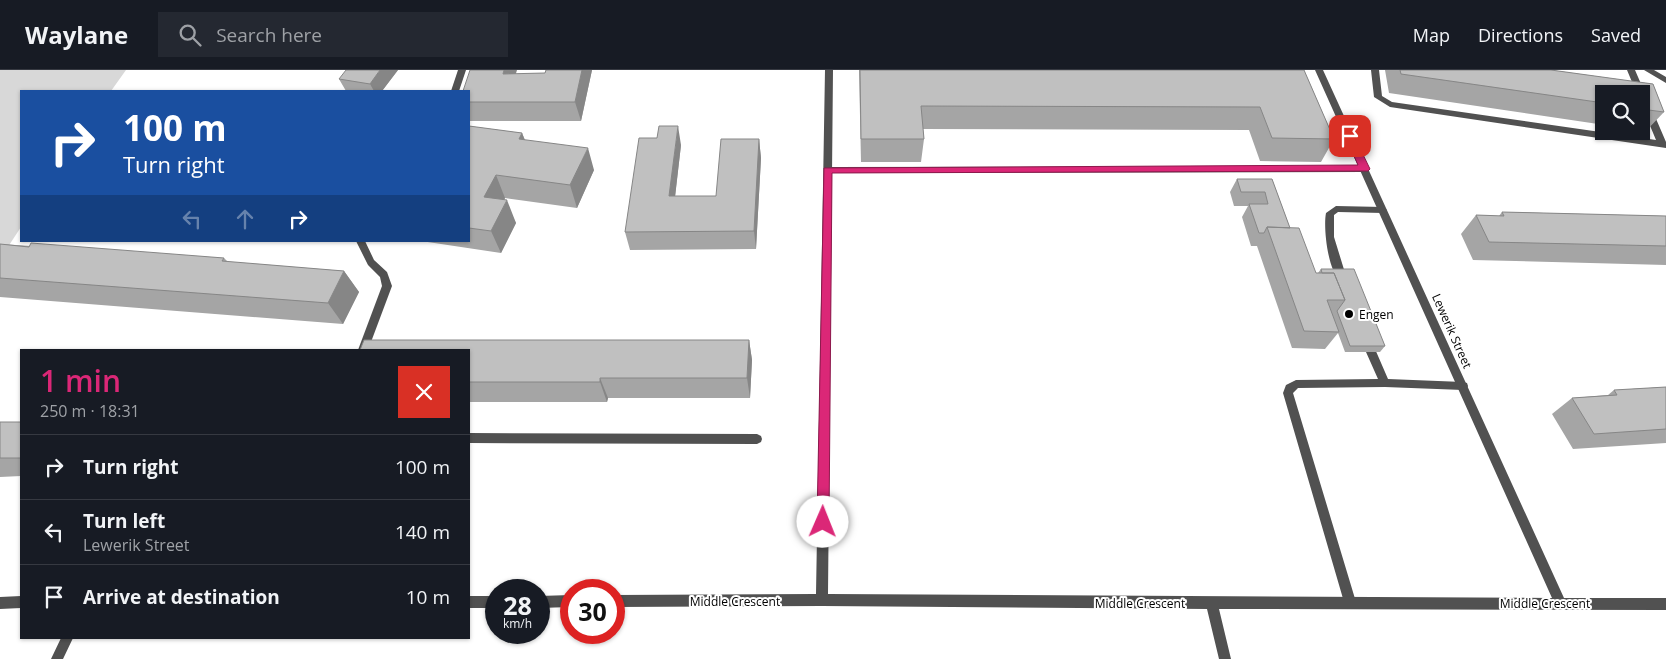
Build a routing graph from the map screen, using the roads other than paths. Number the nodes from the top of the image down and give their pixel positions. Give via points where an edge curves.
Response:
1 (462, 70) edge
2 (830, 70) edge
3 (1319, 70) edge
4 (1375, 70) edge
5 (1631, 70) edge
6 (1648, 70) edge
7 (1666, 80) edge
8 (1637, 85) edge
9 (455, 90) edge
10 (1650, 114) edge
11 (1664, 144) edge
12 (1365, 169) junction
13 (828, 170) junction
14 (1383, 210) junction
15 (361, 242) edge
16 (1341, 276) edge
17 (363, 349) edge
18 (1371, 352) edge
19 (1385, 384) junction
20 (1463, 386) junction
21 (470, 438) edge
22 (757, 439) dead end
23 (822, 600) junction
24 (625, 601) edge
25 (0, 602) edge
26 (20, 602) edge
27 (470, 602) edge
28 (485, 602) edge
29 (1350, 602) junction
30 (1212, 603) junction
31 (1560, 603) junction
32 (1666, 604) edge
33 (67, 639) edge
34 (57, 659) edge
35 (1225, 659) edge

1 - 9 street
2 - 13 street
3 - 12 street, Lewerik Street
4 - 11 street via 1378,97 1390,104
5 - 8 street
6 - 7 street
10 - 11 street
12 - 13 street
12 - 14 street, Lewerik Street
13 - 23 street
14 - 16 street via 1336,209 1330,213 1327,225
14 - 20 street, Lewerik Street
15 - 17 street via 371,262 384,275 387,286
18 - 19 street
19 - 20 street
19 - 29 street via 1296,384 1288,393
20 - 31 street, Lewerik Street
21 - 22 street
23 - 24 street, Middle Crescent
23 - 30 street, Middle Crescent
25 - 26 street
27 - 28 street
29 - 30 street, Middle Crescent
29 - 31 street, Middle Crescent
30 - 35 street
31 - 32 street, Middle Crescent
33 - 34 street

